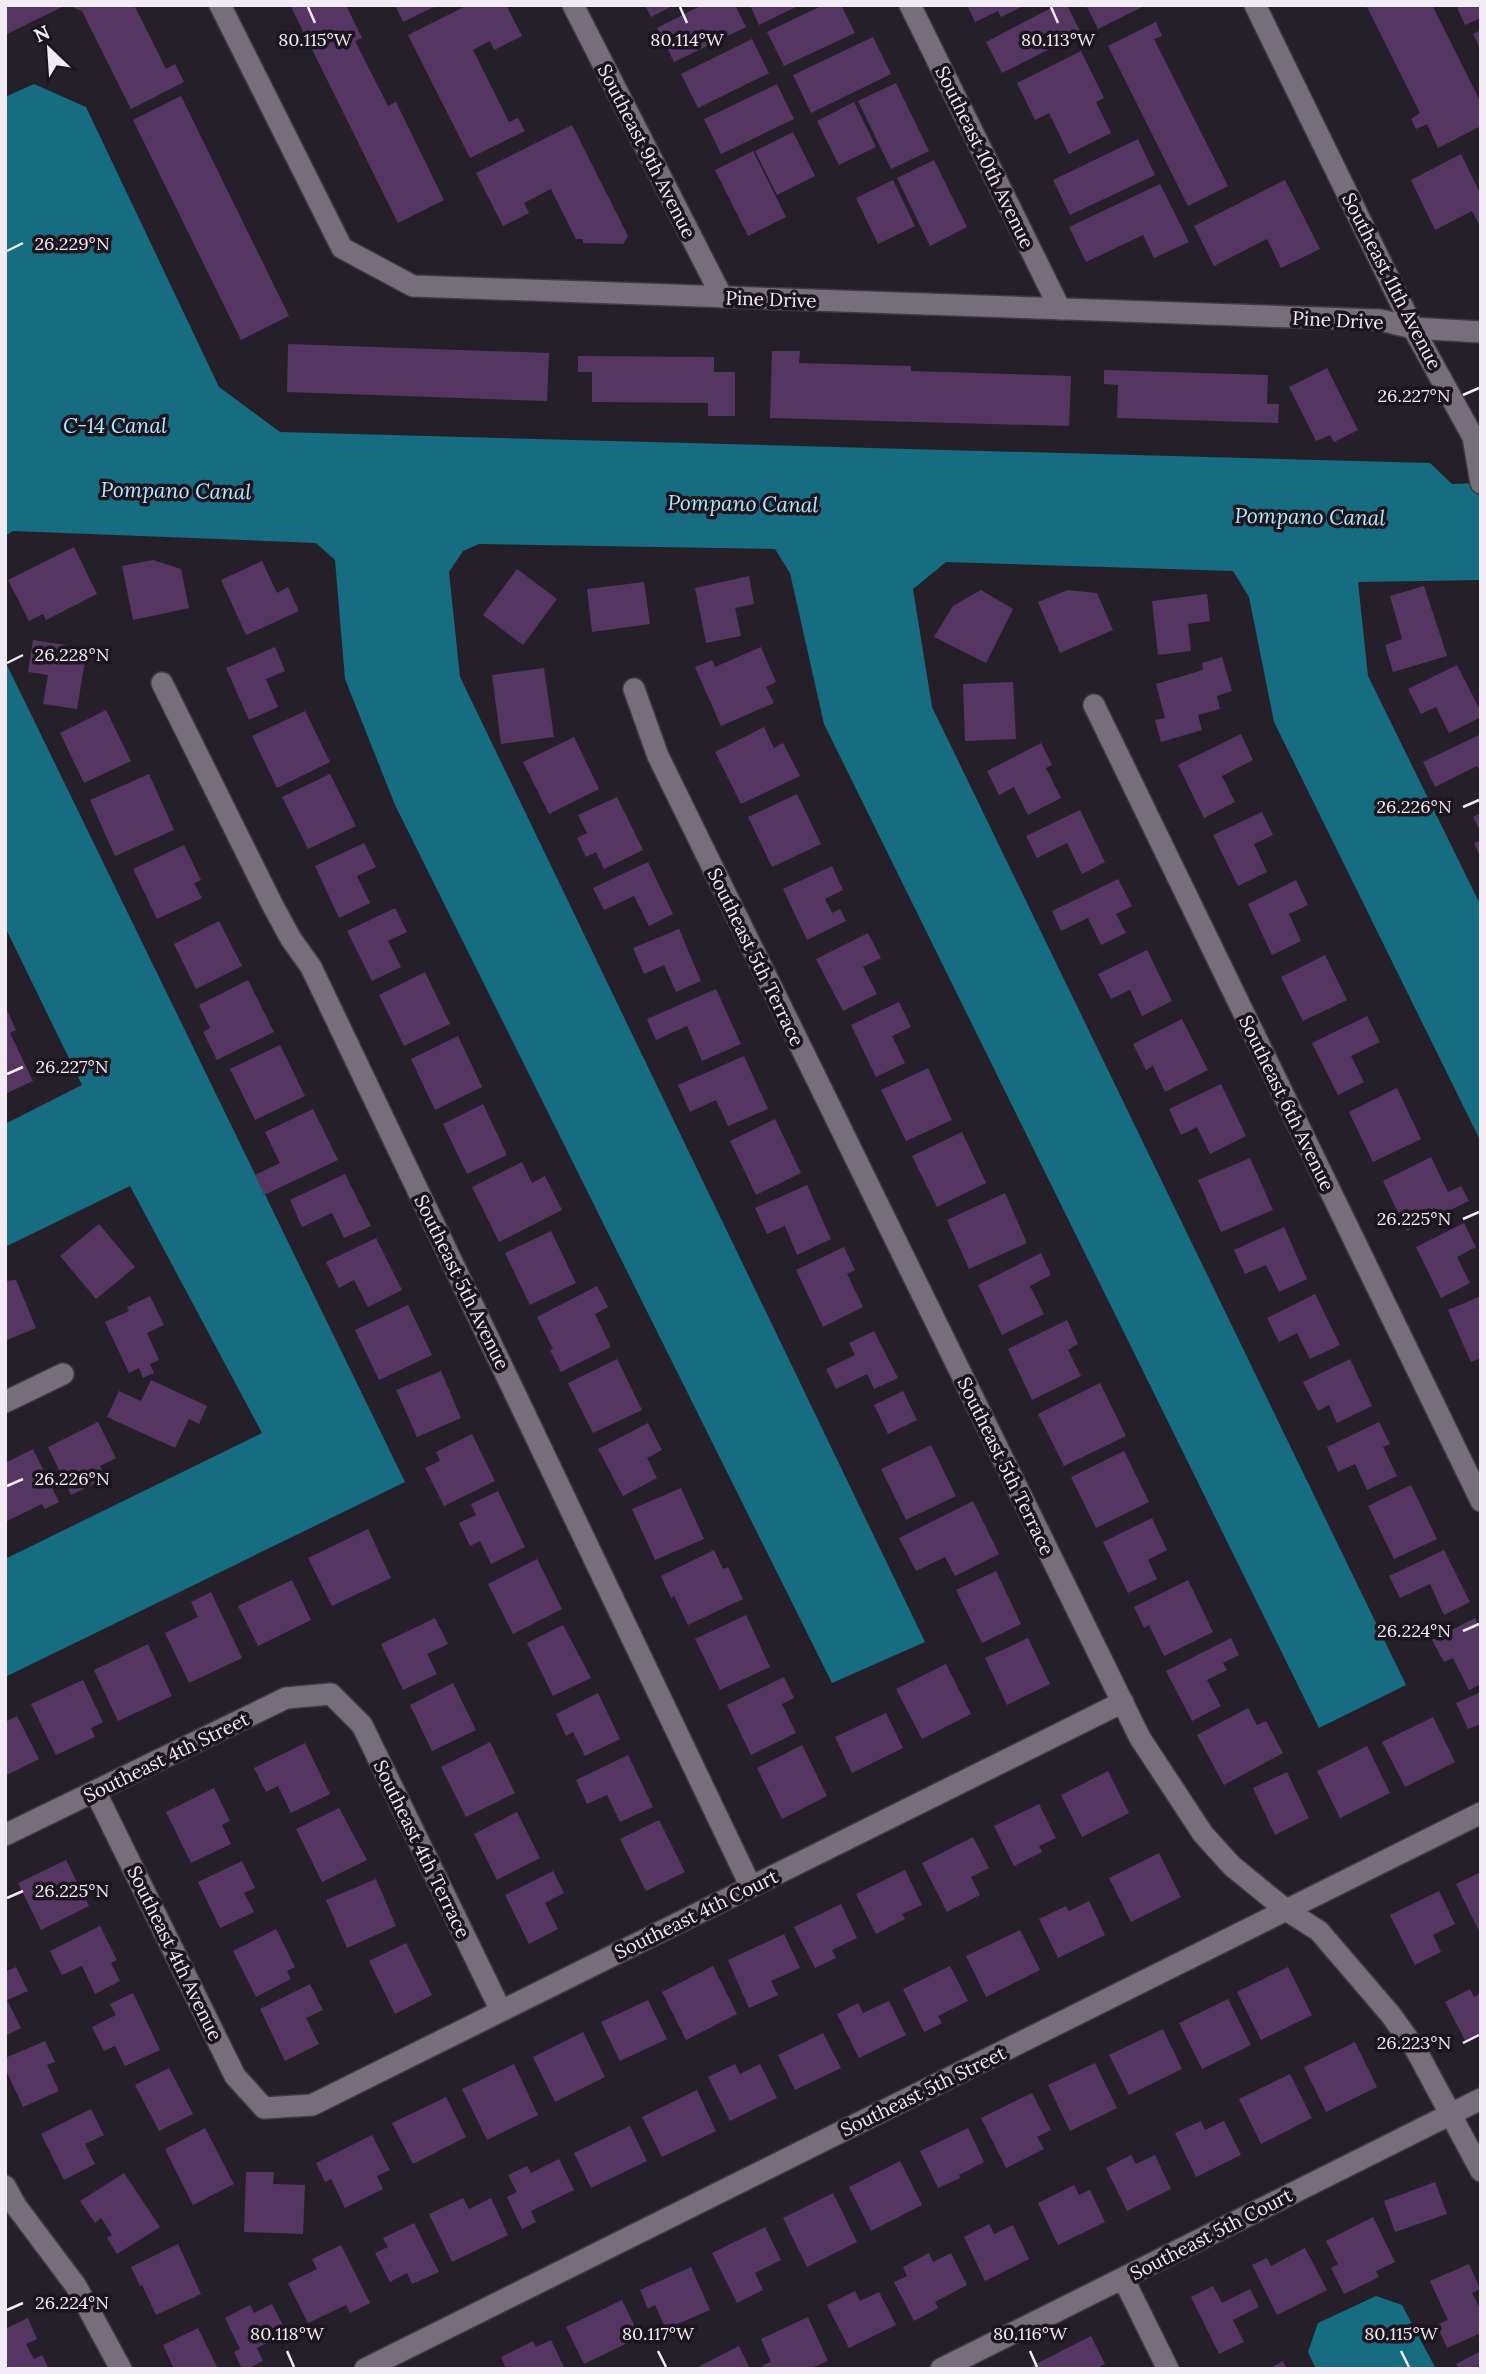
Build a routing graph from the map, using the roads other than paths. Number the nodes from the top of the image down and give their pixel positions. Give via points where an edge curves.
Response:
1 (220, 5) edge
2 (573, 5) edge
3 (910, 5) edge
4 (1255, 5) edge
5 (722, 297) junction
6 (1059, 309) junction
7 (1413, 328) junction
8 (1481, 332) edge
9 (1480, 477) edge
10 (1481, 483) edge
11 (162, 683) dead end
12 (634, 689) dead end
13 (1094, 705) dead end
14 (63, 1374) dead end
15 (5, 1402) edge
16 (1481, 1501) edge
17 (331, 1694) joint
18 (1123, 1702) junction
19 (95, 1791) junction
20 (1481, 1813) edge
21 (5, 1835) edge
22 (751, 1887) junction
23 (1286, 1910) junction
24 (501, 2011) junction
25 (1481, 2099) edge
26 (264, 2108) joint
27 (1450, 2114) junction
28 (1481, 2171) edge
29 (5, 2186) edge
30 (1123, 2278) junction
31 (121, 2369) edge
32 (365, 2369) edge
33 (941, 2369) edge
34 (1168, 2369) edge

1 - 5 street, Pine Drive via 342,248 413,286
2 - 5 street, Southeast 9th Avenue
3 - 6 street, Southeast 10th Avenue
4 - 7 street, Southeast 11th Avenue
5 - 6 street, Pine Drive
6 - 7 street, Pine Drive via 1380,320
7 - 8 street, Pine Drive
7 - 9 street, Southeast 11th Avenue via 1473,437
9 - 10 street, Southeast 11th Avenue
11 - 22 street, Southeast 5th Avenue via 273,906 311,967
12 - 18 street, Southeast 5th Terrace via 658,757
13 - 16 street, Southeast 6th Avenue
14 - 15 street
17 - 19 street, Southeast 4th Street via 286,1698
17 - 24 street, Southeast 4th Terrace via 362,1726
18 - 22 street, Southeast 4th Court
18 - 23 street, Southeast 5th Terrace via 1146,1748 1203,1834 1240,1875
19 - 21 street, Southeast 4th Street
19 - 26 street, Southeast 4th Avenue via 235,2076
20 - 23 street, Southeast 5th Street
22 - 24 street, Southeast 4th Court
23 - 27 street, Southeast 5th Terrace via 1319,1931 1391,2015 1416,2050
23 - 32 street, Southeast 5th Street
24 - 26 street, Southeast 4th Court via 312,2105
25 - 27 street, Southeast 5th Court
27 - 28 street, Southeast 5th Terrace
27 - 30 street, Southeast 5th Court
29 - 31 street via 76,2286
30 - 33 street, Southeast 5th Court
30 - 34 street

